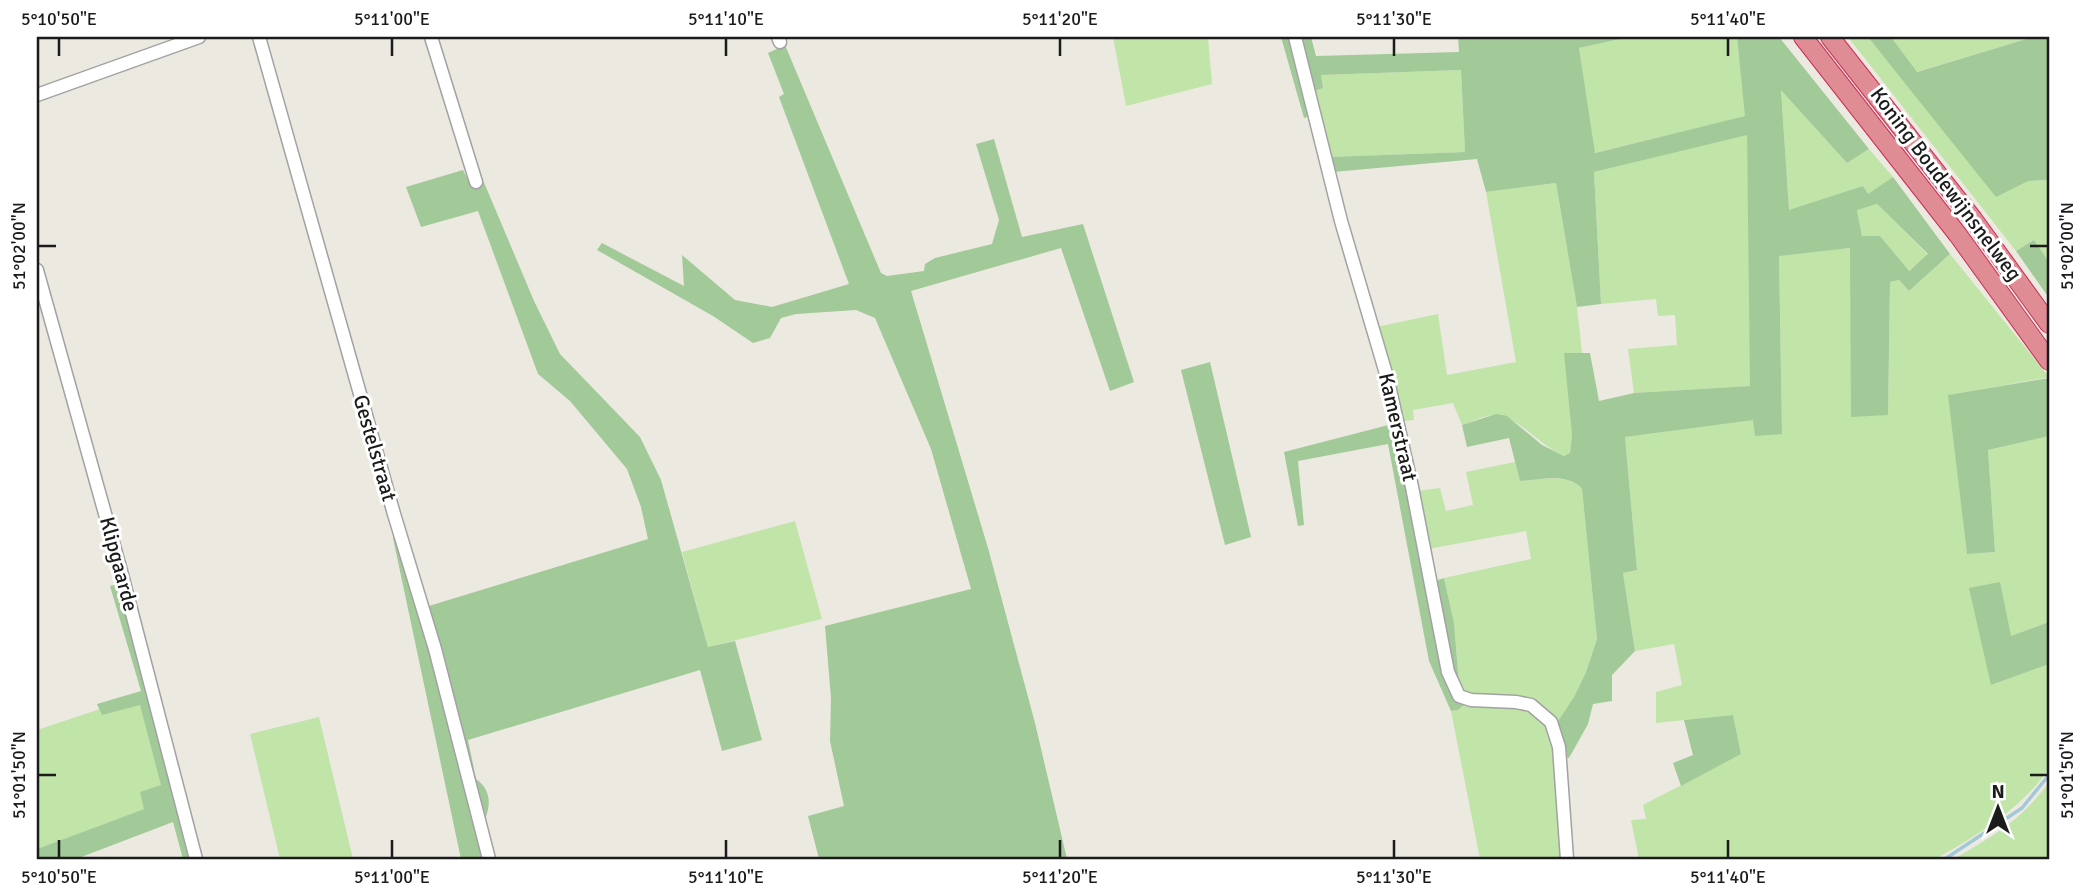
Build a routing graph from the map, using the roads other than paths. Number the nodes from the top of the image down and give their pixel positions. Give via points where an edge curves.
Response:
1 (199, 37) edge
2 (259, 37) edge
3 (431, 37) edge
4 (1296, 37) edge
5 (1804, 37) edge
6 (1830, 37) edge
7 (37, 95) edge
8 (476, 182) dead end
9 (37, 270) edge
10 (2049, 324) edge
11 (2049, 361) edge
12 (196, 859) edge
13 (489, 859) edge
14 (1567, 859) edge

1 - 7 street
2 - 13 street, Gestelstraat via 435,649
3 - 8 street
4 - 14 street, Kamerstraat via 1341,221 1387,377 1448,672 1459,696 1531,705 1544,713 1555,730
5 - 11 highway, Koning Boudewijnsnelweg
6 - 10 highway, Koning Boudewijnsnelweg
9 - 12 street, Klipgaarde

